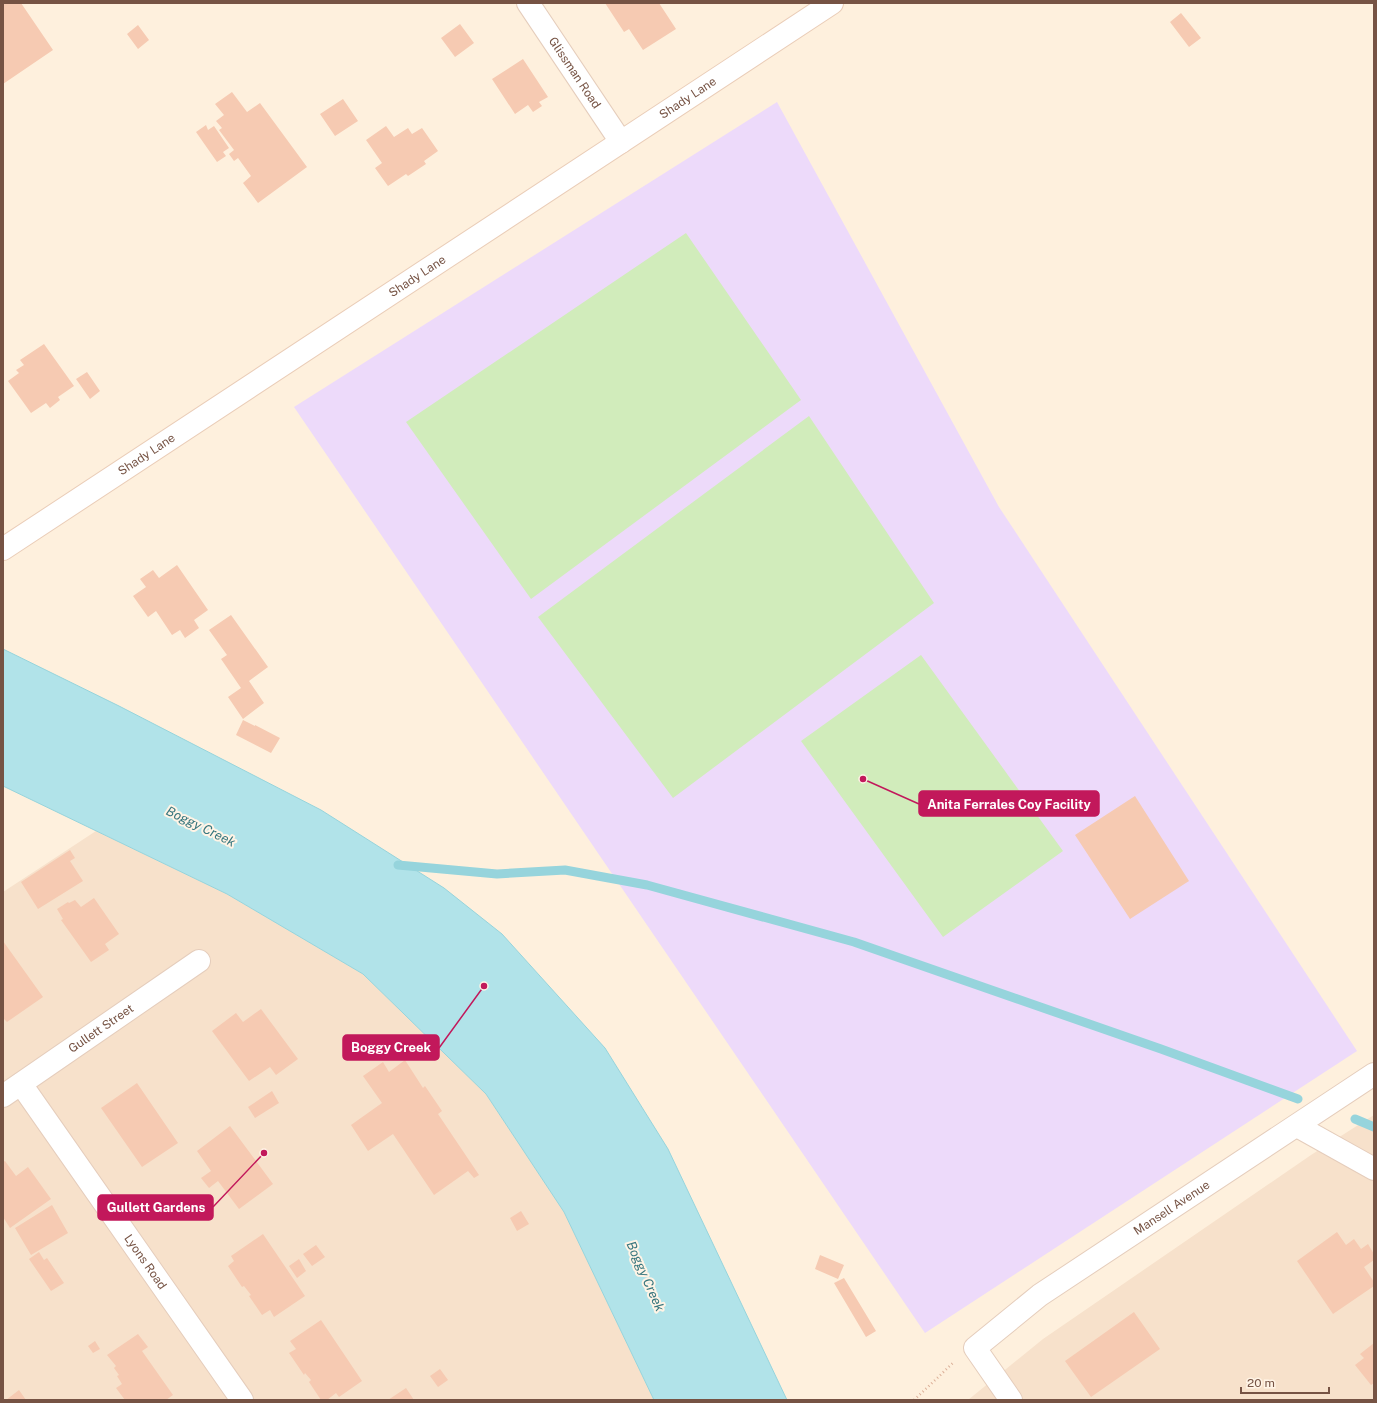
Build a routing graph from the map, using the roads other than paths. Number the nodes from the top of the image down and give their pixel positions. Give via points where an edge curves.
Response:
1 (528, 3) edge
2 (832, 3) edge
3 (621, 142) junction
4 (3, 549) edge
5 (199, 961) dead end
6 (1374, 1074) edge
7 (21, 1084) junction
8 (3, 1096) edge
9 (1297, 1126) junction
10 (1374, 1169) edge
11 (242, 1400) edge
12 (1011, 1400) edge

1 - 3 street, Glissman Road
2 - 3 street, Shady Lane
3 - 4 street, Shady Lane
5 - 7 street, Gullett Street
6 - 9 street, Mansell Avenue
7 - 8 street, Gullett Street
7 - 11 street, Lyons Road
9 - 10 street
9 - 12 street, Mansell Avenue via 1040,1295 975,1348

